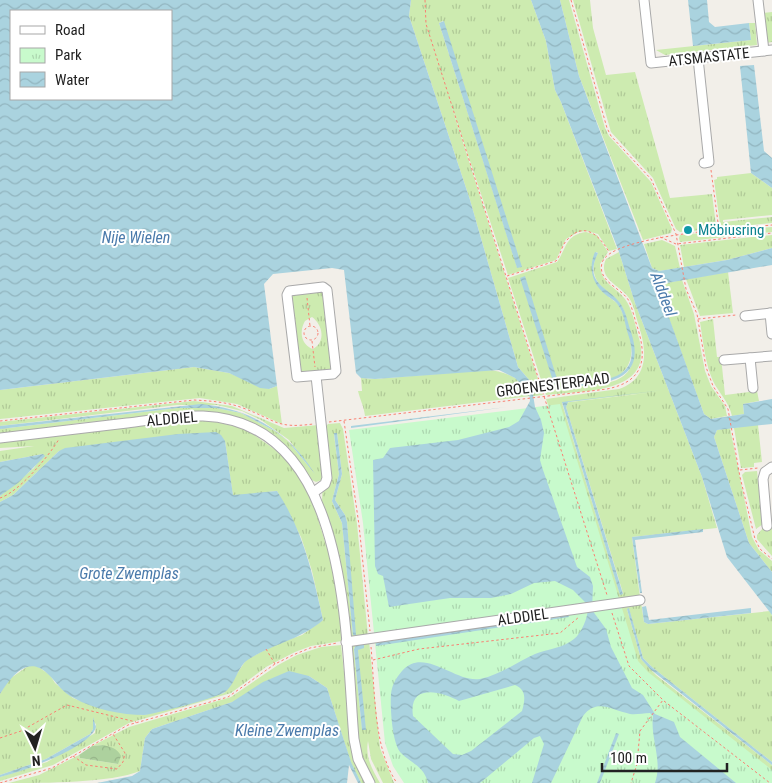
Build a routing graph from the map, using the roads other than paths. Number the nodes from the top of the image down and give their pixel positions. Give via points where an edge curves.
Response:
1 (644, 0) edge
2 (758, 0) edge
3 (768, 50) edge
4 (698, 58) junction
5 (707, 163) road end
6 (771, 313) edge
7 (745, 316) road end
8 (772, 334) edge
9 (772, 356) edge
10 (750, 358) junction
11 (724, 360) dead end
12 (316, 376) junction
13 (753, 388) dead end
14 (0, 438) edge
15 (768, 470) edge
16 (314, 492) junction
17 (767, 526) dead end
18 (640, 600) dead end
19 (346, 642) junction
20 (370, 783) edge

1 - 4 street, ATSMASTATE via 651,63
2 - 3 street
3 - 4 street, ATSMASTATE
4 - 5 street
6 - 7 street
6 - 8 street
9 - 10 street
10 - 11 street
10 - 13 street
12 - 12 street via 336,371 327,290 290,291 287,295 296,375 300,378
12 - 16 street via 327,478 325,484
14 - 16 street, ALDDIEL via 177,417 220,418 256,430 277,445 301,471
15 - 17 street via 762,479
16 - 19 street, ALDDIEL via 342,593
18 - 19 street, ALDDIEL
19 - 20 street, ALDDIEL via 354,739 358,759

